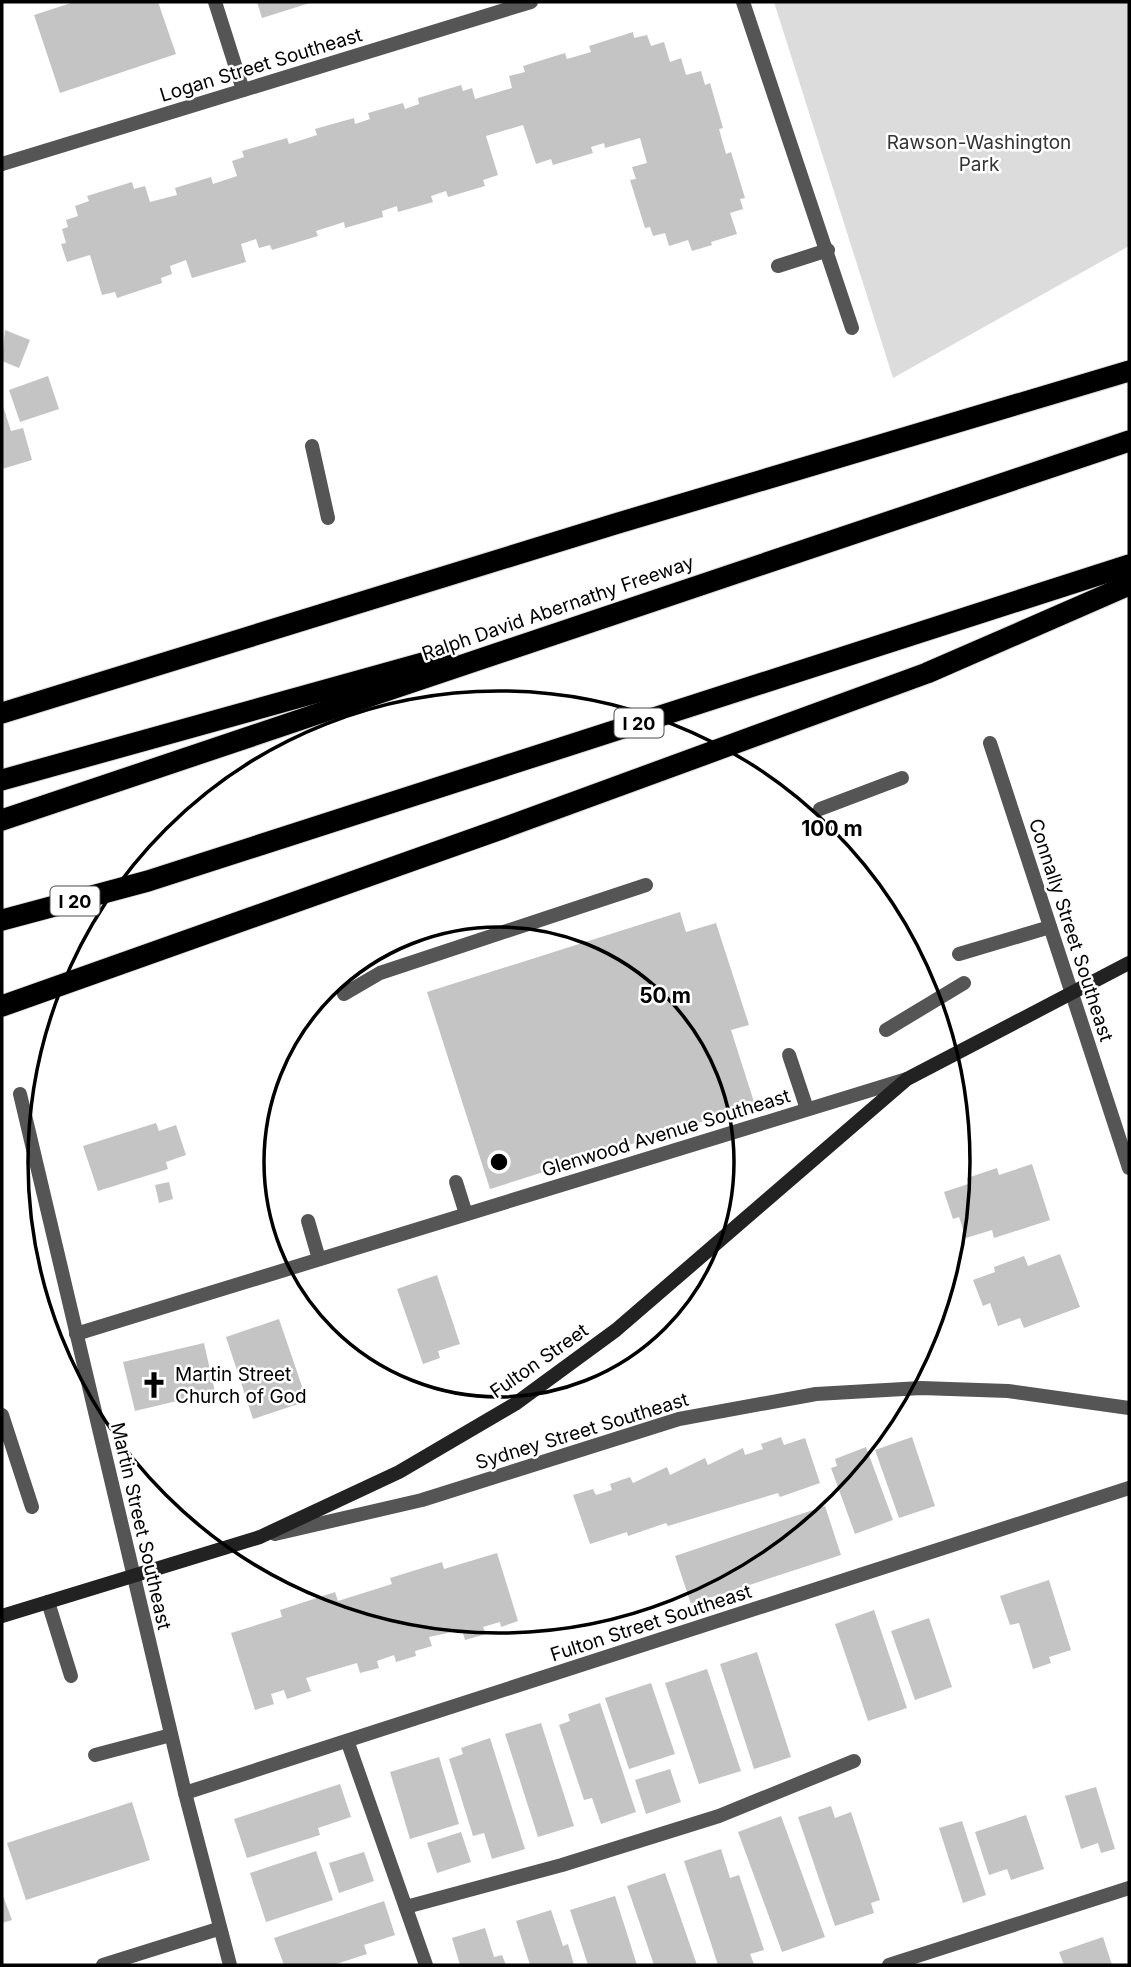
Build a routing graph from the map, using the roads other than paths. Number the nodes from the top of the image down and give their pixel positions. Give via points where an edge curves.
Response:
1 (215, 2) edge
2 (531, 2) edge
3 (743, 2) edge
4 (243, 90) junction
5 (2, 164) edge
6 (828, 250) junction
7 (778, 267) dead end
8 (852, 328) dead end
9 (1129, 371) edge
10 (1129, 441) edge
11 (312, 446) dead end
12 (328, 518) dead end
13 (1129, 565) edge
14 (705, 582) junction
15 (1129, 584) edge
16 (2, 713) edge
17 (990, 743) dead end
18 (902, 778) dead end
19 (2, 780) edge
20 (820, 809) dead end
21 (2, 820) edge
22 (148, 881) junction
23 (646, 885) dead end
24 (2, 920) edge
25 (1050, 927) junction
26 (2, 934) edge
27 (959, 954) dead end
28 (1129, 962) edge
29 (964, 983) dead end
30 (1071, 993) junction
31 (344, 995) dead end
32 (2, 1006) edge
33 (886, 1030) dead end
34 (789, 1055) dead end
35 (907, 1079) junction
36 (20, 1094) dead end
37 (807, 1110) junction
38 (1129, 1168) edge
39 (456, 1182) dead end
40 (466, 1214) junction
41 (308, 1221) dead end
42 (319, 1259) junction
43 (76, 1334) junction
44 (1129, 1408) edge
45 (2, 1415) edge
46 (1129, 1488) edge
47 (32, 1507) dead end
48 (260, 1537) junction
49 (133, 1575) junction
50 (48, 1602) junction
51 (2, 1616) edge
52 (71, 1676) dead end
53 (171, 1735) junction
54 (348, 1742) junction
55 (95, 1755) dead end
56 (854, 1761) dead end
57 (185, 1793) junction
58 (1129, 1888) edge
59 (406, 1907) junction
60 (218, 1929) junction
61 (103, 1965) edge
62 (230, 1965) edge
63 (426, 1965) edge
64 (890, 1965) edge

1 - 4 street
2 - 4 street, Logan Street Southeast
3 - 6 street
4 - 5 street, Logan Street Southeast
6 - 7 street
6 - 8 street
9 - 16 highway
10 - 14 highway, Ralph David Abernathy Freeway
11 - 12 street
13 - 22 highway, I 20
14 - 19 highway
14 - 21 highway, Ralph David Abernathy Freeway
15 - 32 highway via 927,673
17 - 25 street, Connally Street Southeast
18 - 20 street
22 - 24 highway, I 20
22 - 26 highway
23 - 31 street via 380,973
25 - 27 street
25 - 30 street, Connally Street Southeast
28 - 30 street, Glenwood Avenue Southeast
29 - 33 street
30 - 35 street, Glenwood Avenue Southeast
30 - 38 street, Connally Street Southeast
34 - 37 street
35 - 37 street, Glenwood Avenue Southeast
35 - 48 street, Fulton Street via 616,1330 515,1404 399,1472
36 - 43 street, Martin Street Southeast
37 - 40 street, Glenwood Avenue Southeast
39 - 40 street
40 - 42 street, Glenwood Avenue Southeast
41 - 42 street
42 - 43 street, Glenwood Avenue Southeast
43 - 49 street, Martin Street Southeast
44 - 48 street, Sydney Street Southeast via 1008,1391 921,1388 816,1394 679,1419 422,1500
45 - 47 street
46 - 54 street, Fulton Street Southeast
48 - 49 street, Fulton Street
49 - 50 street
49 - 53 street, Martin Street Southeast
50 - 51 street
50 - 52 street
53 - 55 street
53 - 57 street, Martin Street Southeast
54 - 57 street, Fulton Street Southeast
54 - 59 street
56 - 59 street via 719,1816
57 - 60 street, Martin Street Southeast
58 - 64 street
59 - 63 street
60 - 61 street
60 - 62 street, Martin Street Southeast

